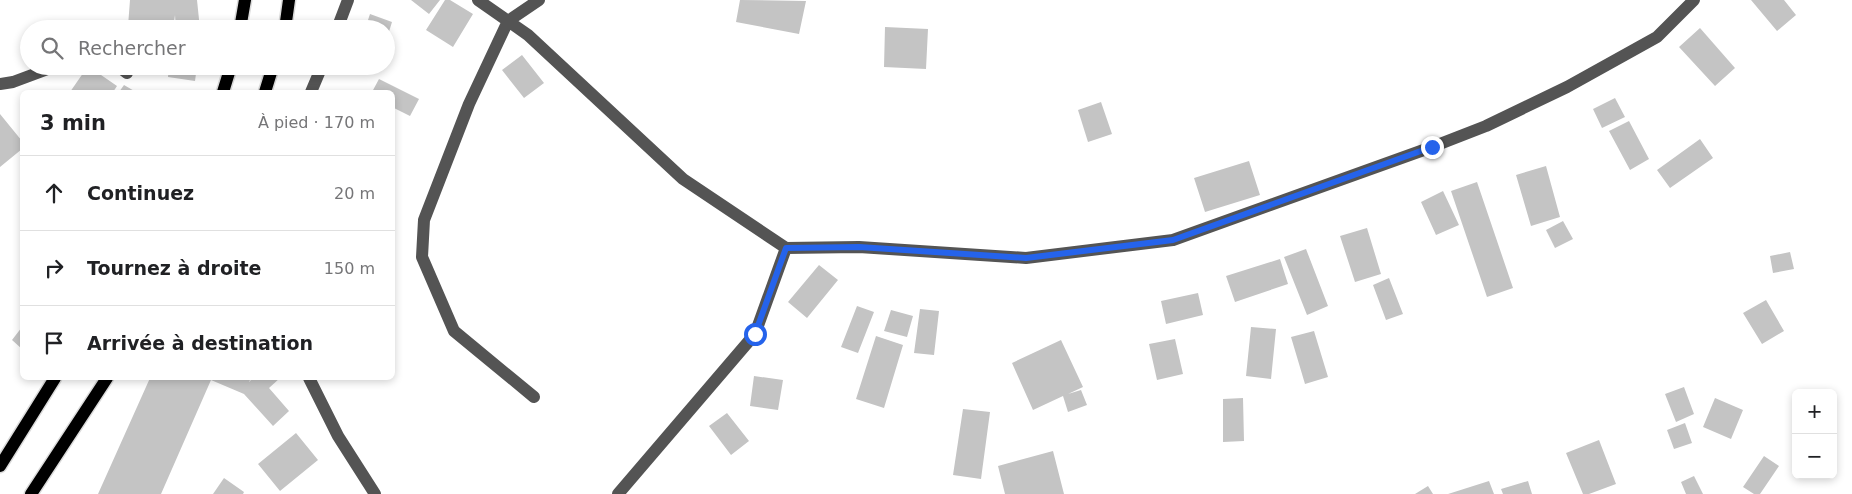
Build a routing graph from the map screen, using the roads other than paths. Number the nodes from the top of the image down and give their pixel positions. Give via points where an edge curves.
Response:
1 (245, 0) edge
2 (289, 0) edge
3 (348, 0) edge
4 (478, 0) edge
5 (539, 0) edge
6 (1694, 0) edge
7 (242, 20) edge
8 (286, 20) edge
9 (340, 20) edge
10 (508, 21) junction
11 (32, 75) edge
12 (229, 75) edge
13 (270, 75) edge
14 (318, 75) edge
15 (0, 84) edge
16 (223, 90) edge
17 (266, 90) edge
18 (312, 90) edge
19 (786, 248) junction
20 (54, 380) edge
21 (106, 380) edge
22 (310, 380) edge
23 (534, 397) dead end
24 (0, 466) edge
25 (32, 494) edge
26 (375, 494) edge
27 (618, 494) edge

1 - 7 main road
2 - 8 main road
3 - 9 street
4 - 10 street
5 - 10 street
6 - 19 street via 1657,37 1567,87 1486,126 1173,240 1026,258 859,247
10 - 19 street via 528,35 683,179
10 - 23 street via 469,104 424,220 422,257 454,331
11 - 15 street
12 - 16 main road
13 - 17 main road
14 - 18 street
19 - 27 street via 755,334
20 - 24 main road
21 - 25 main road
22 - 26 street via 338,436

